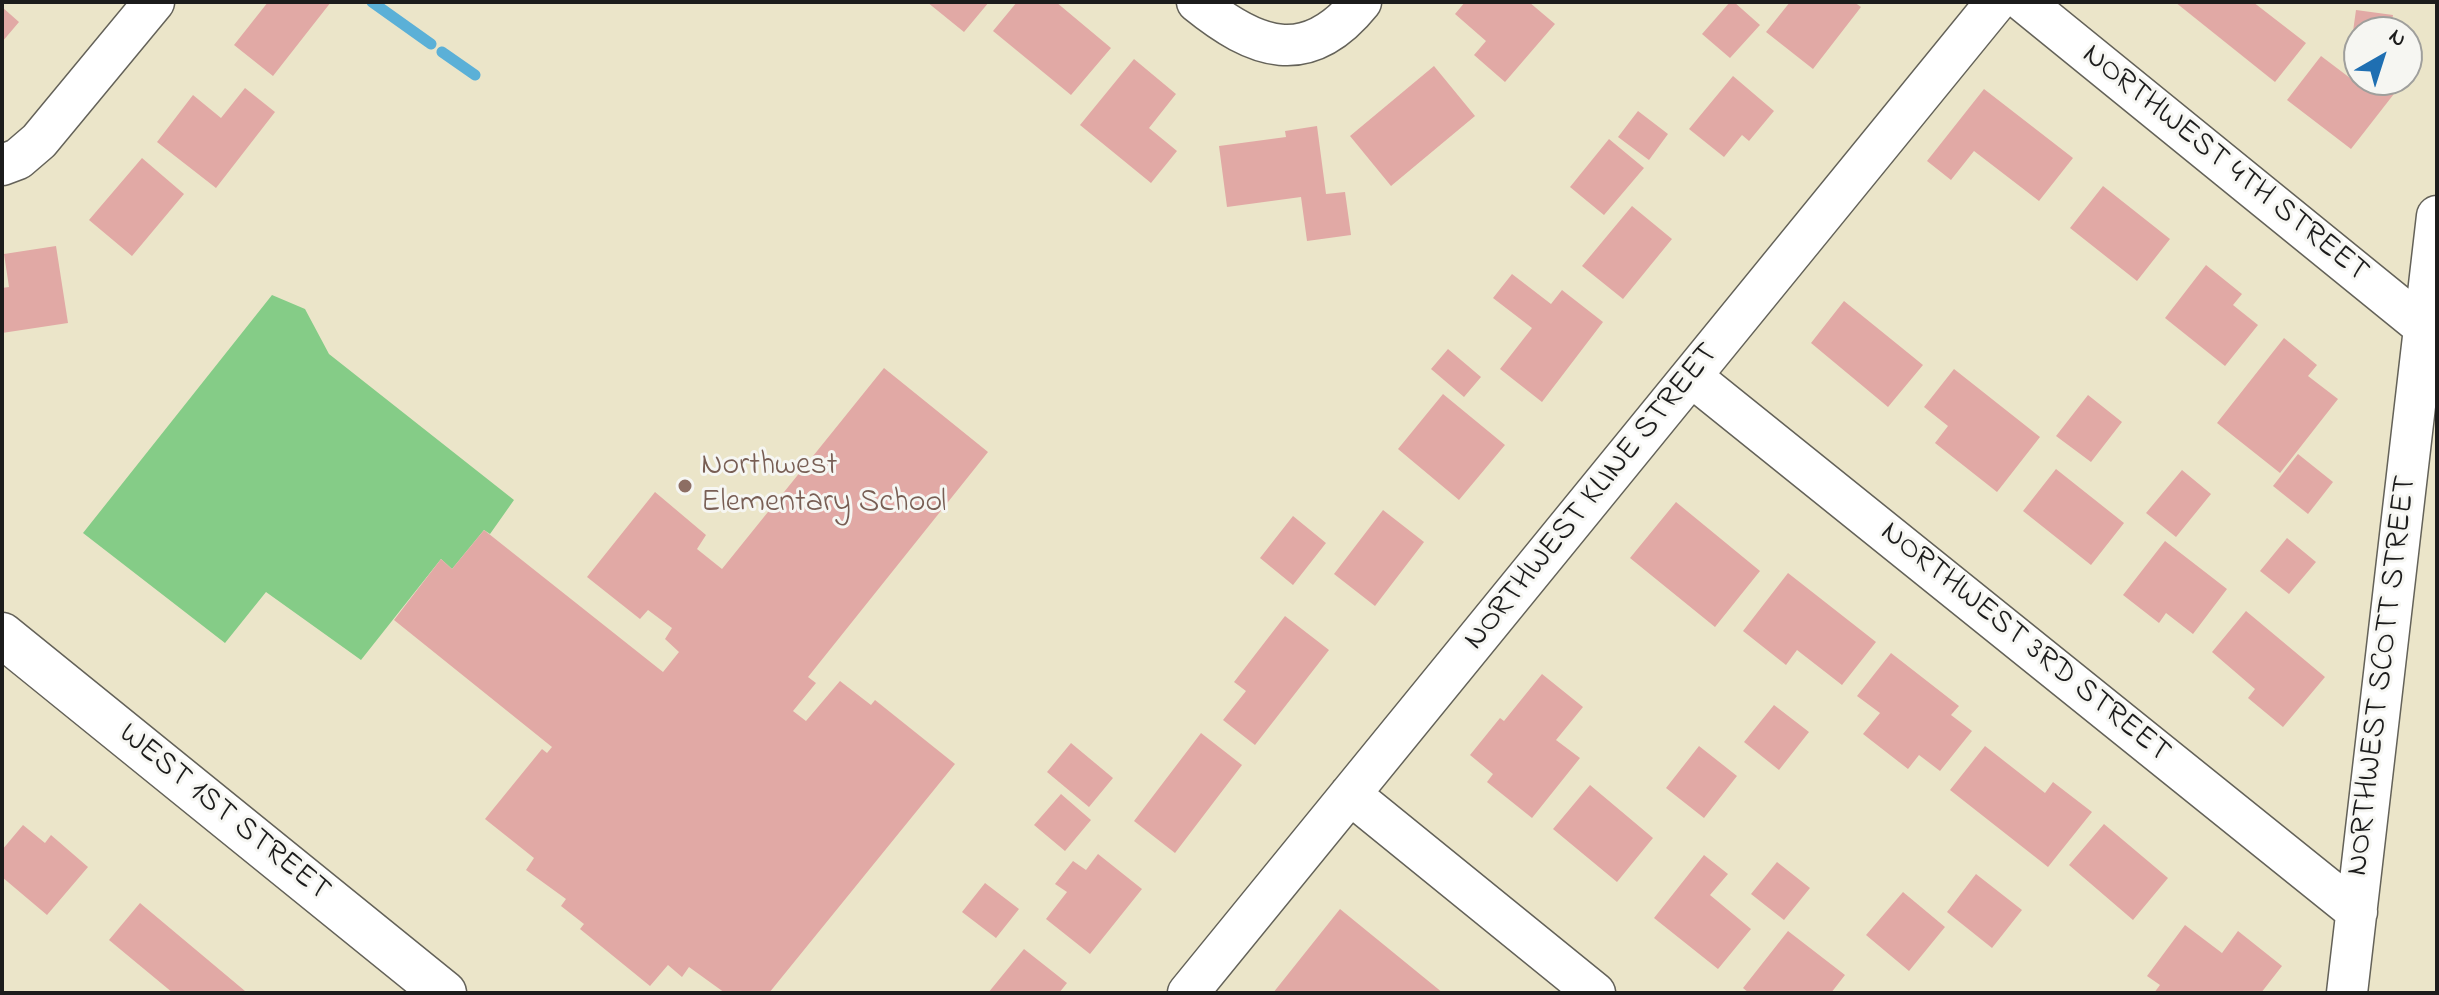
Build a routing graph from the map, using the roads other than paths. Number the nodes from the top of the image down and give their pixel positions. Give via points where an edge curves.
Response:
1 (154, 2) edge
2 (1197, 2) edge
3 (1361, 2) edge
4 (1996, 2) edge
5 (2024, 2) edge
6 (2, 165) edge
7 (2437, 216) edge
8 (2424, 327) junction
9 (1692, 377) junction
10 (2, 635) edge
11 (1350, 794) junction
12 (2357, 912) junction
13 (444, 993) edge
14 (1188, 993) edge
15 (1595, 993) edge
16 (2347, 993) edge

1 - 6 street via 39,141
2 - 3 street via 1255,40 1294,44 1334,29
4 - 9 street, NORTHWEST KLINE STREET
5 - 8 street, NORTHWEST 4TH STREET
7 - 8 street, NORTHWEST SCOTT STREET
8 - 12 street, NORTHWEST SCOTT STREET
9 - 11 street, NORTHWEST KLINE STREET
9 - 12 street, NORTHWEST 3RD STREET
10 - 13 main road, WEST 1ST STREET
11 - 14 street, NORTHWEST KLINE STREET
11 - 15 street
12 - 16 street, NORTHWEST SCOTT STREET

